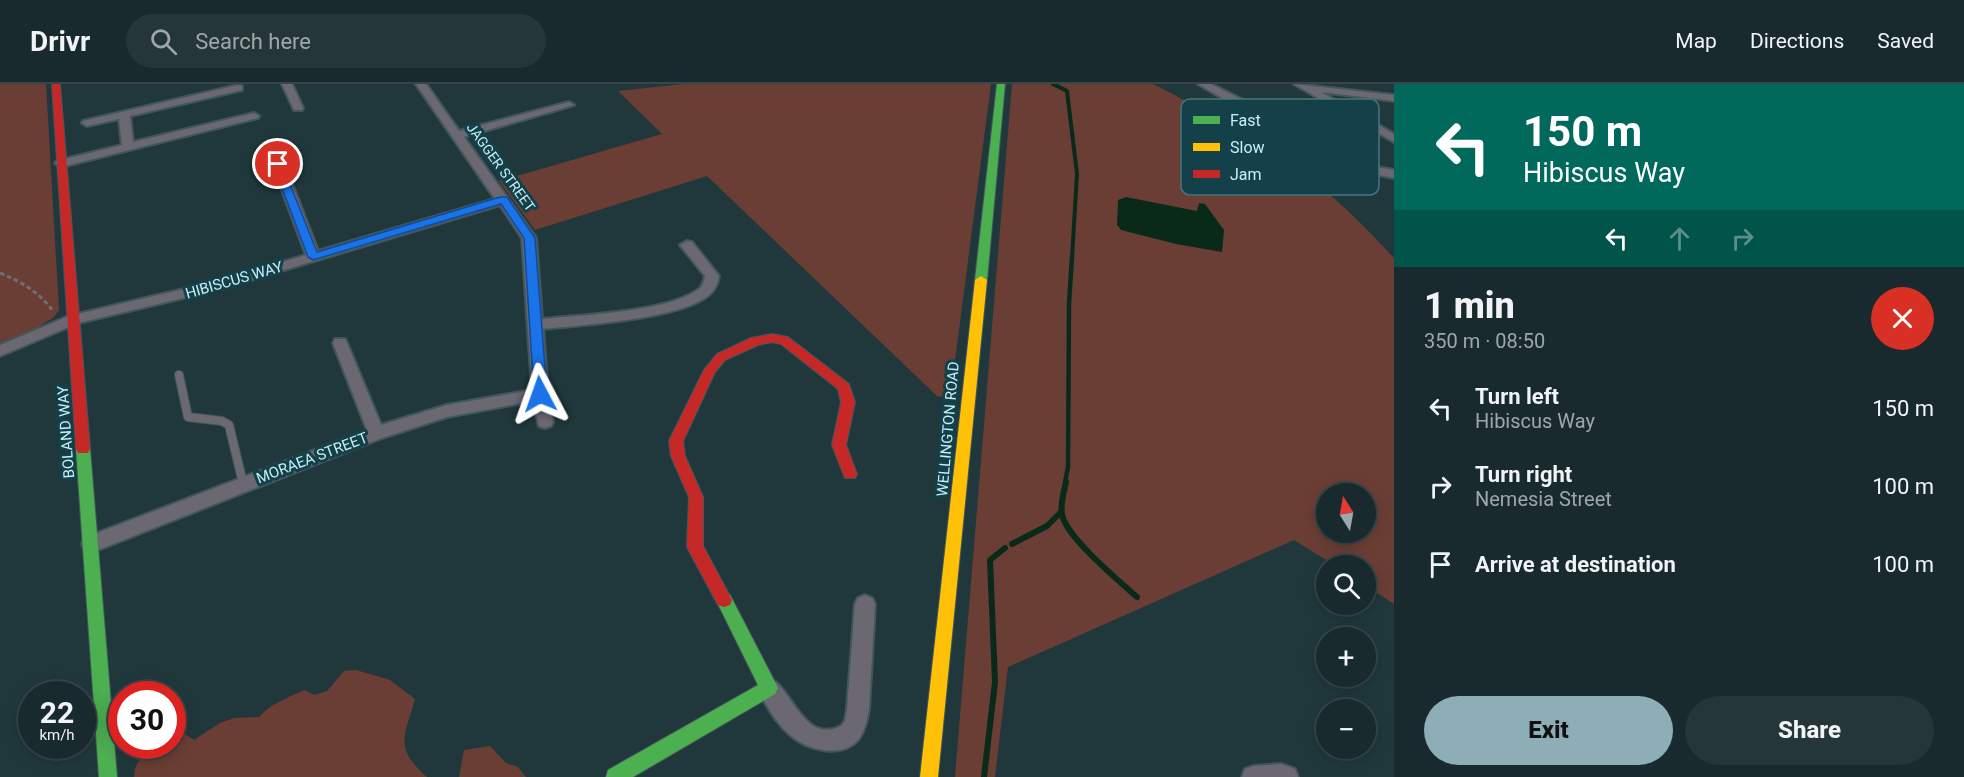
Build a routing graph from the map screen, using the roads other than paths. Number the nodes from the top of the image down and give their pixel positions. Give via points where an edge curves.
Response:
1 (56, 84) edge
2 (287, 84) edge
3 (421, 84) edge
4 (1001, 84) edge
5 (1203, 84) edge
6 (1301, 86) edge
7 (238, 88) dead end
8 (1394, 98) edge
9 (1233, 99) edge
10 (1324, 99) edge
11 (568, 105) dead end
12 (298, 108) dead end
13 (124, 115) junction
14 (254, 116) dead end
15 (87, 123) dead end
16 (1379, 130) edge
17 (457, 135) junction
18 (1394, 139) edge
19 (127, 143) junction
20 (61, 159) junction
21 (278, 164) dead end
22 (504, 200) junction
23 (687, 245) dead end
24 (313, 257) junction
25 (66, 317) junction
26 (536, 326) junction
27 (340, 343) dead end
28 (0, 351) edge
29 (179, 375) dead end
30 (540, 394) junction
31 (545, 422) dead end
32 (376, 433) junction
33 (850, 474) dead end
34 (243, 485) junction
35 (91, 543) junction
36 (865, 604) dead end
37 (769, 688) junction
38 (1255, 776) edge
39 (108, 777) edge
40 (615, 777) edge
41 (929, 777) edge
42 (1287, 777) edge

1 - 20 street, BOLAND WAY
2 - 12 street
3 - 17 street, JAGGER STREET
4 - 41 street, WELLINGTON ROAD
5 - 9 street
6 - 8 street
6 - 10 street
7 - 13 street
11 - 17 street
13 - 15 street
13 - 19 street
14 - 19 street
16 - 18 street
17 - 22 street, JAGGER STREET
19 - 20 street
20 - 25 street, BOLAND WAY
21 - 24 street
22 - 24 street, HIBISCUS WAY
22 - 26 street, JAGGER STREET via 529,238
23 - 26 street via 712,276 704,292 645,311
24 - 25 street, HIBISCUS WAY via 196,292
25 - 28 street, HIBISCUS WAY
25 - 35 street, BOLAND WAY
26 - 30 street, JAGGER STREET
27 - 32 street
29 - 34 lane via 188,417 229,425
30 - 31 street, JAGGER STREET
30 - 32 street, MORAEA STREET via 458,408
32 - 34 street, MORAEA STREET
33 - 37 street via 838,445 848,402 844,387 784,340 755,341 721,357 710,370 674,443 695,492 695,547
34 - 35 street, MORAEA STREET
35 - 39 street, BOLAND WAY
36 - 37 street via 858,709 850,733 829,740 810,734 797,726
37 - 40 street
38 - 42 street

